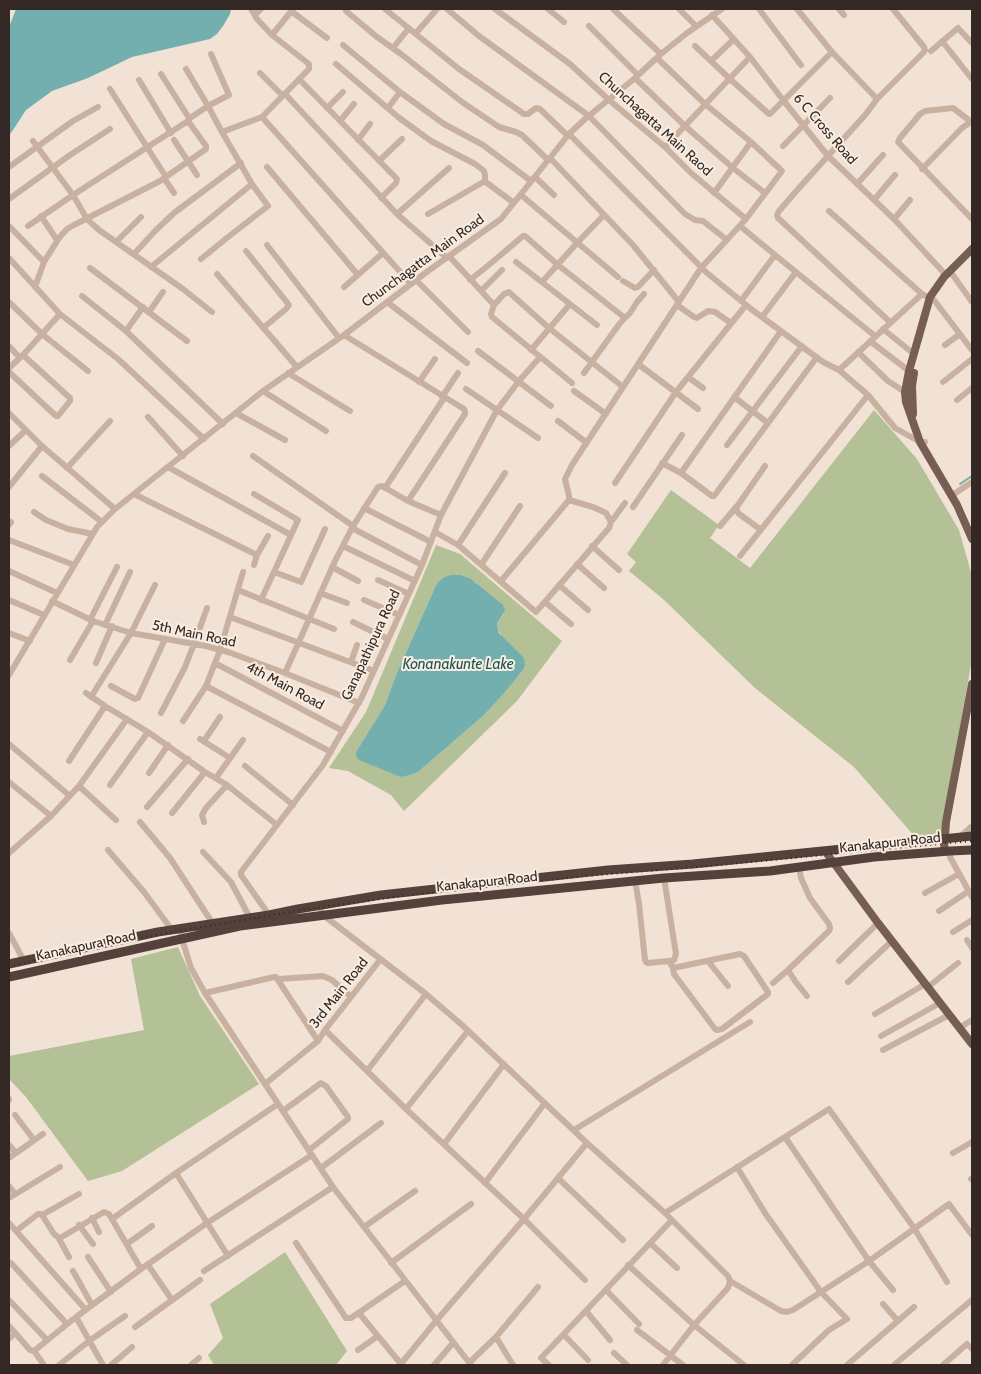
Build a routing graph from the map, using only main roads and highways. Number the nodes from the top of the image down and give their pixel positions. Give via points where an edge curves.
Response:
1 (972, 249) edge
2 (932, 297) junction
3 (922, 442) junction
4 (972, 532) edge
5 (972, 539) edge
6 (972, 684) edge
7 (972, 704) edge
8 (972, 836) edge
9 (947, 839) junction
10 (972, 850) edge
11 (825, 851) junction
12 (947, 851) junction
13 (832, 862) junction
14 (9, 964) edge
15 (9, 976) edge
16 (972, 1044) edge

1 - 2 main road via 948,273
2 - 3 main road via 912,386 913,414
2 - 3 main road via 905,392
3 - 4 main road via 954,494
3 - 5 main road
6 - 9 main road via 946,822
7 - 9 main road
8 - 9 highway, Kanakapura Road
9 - 11 highway, Kanakapura Road
9 - 12 main road
10 - 12 highway, Kanakapura Road
11 - 13 main road
11 - 14 highway, Kanakapura Road via 381,895 177,929
12 - 13 highway, Kanakapura Road
13 - 15 highway, Kanakapura Road via 770,871 635,880 442,900 240,926
13 - 16 main road

